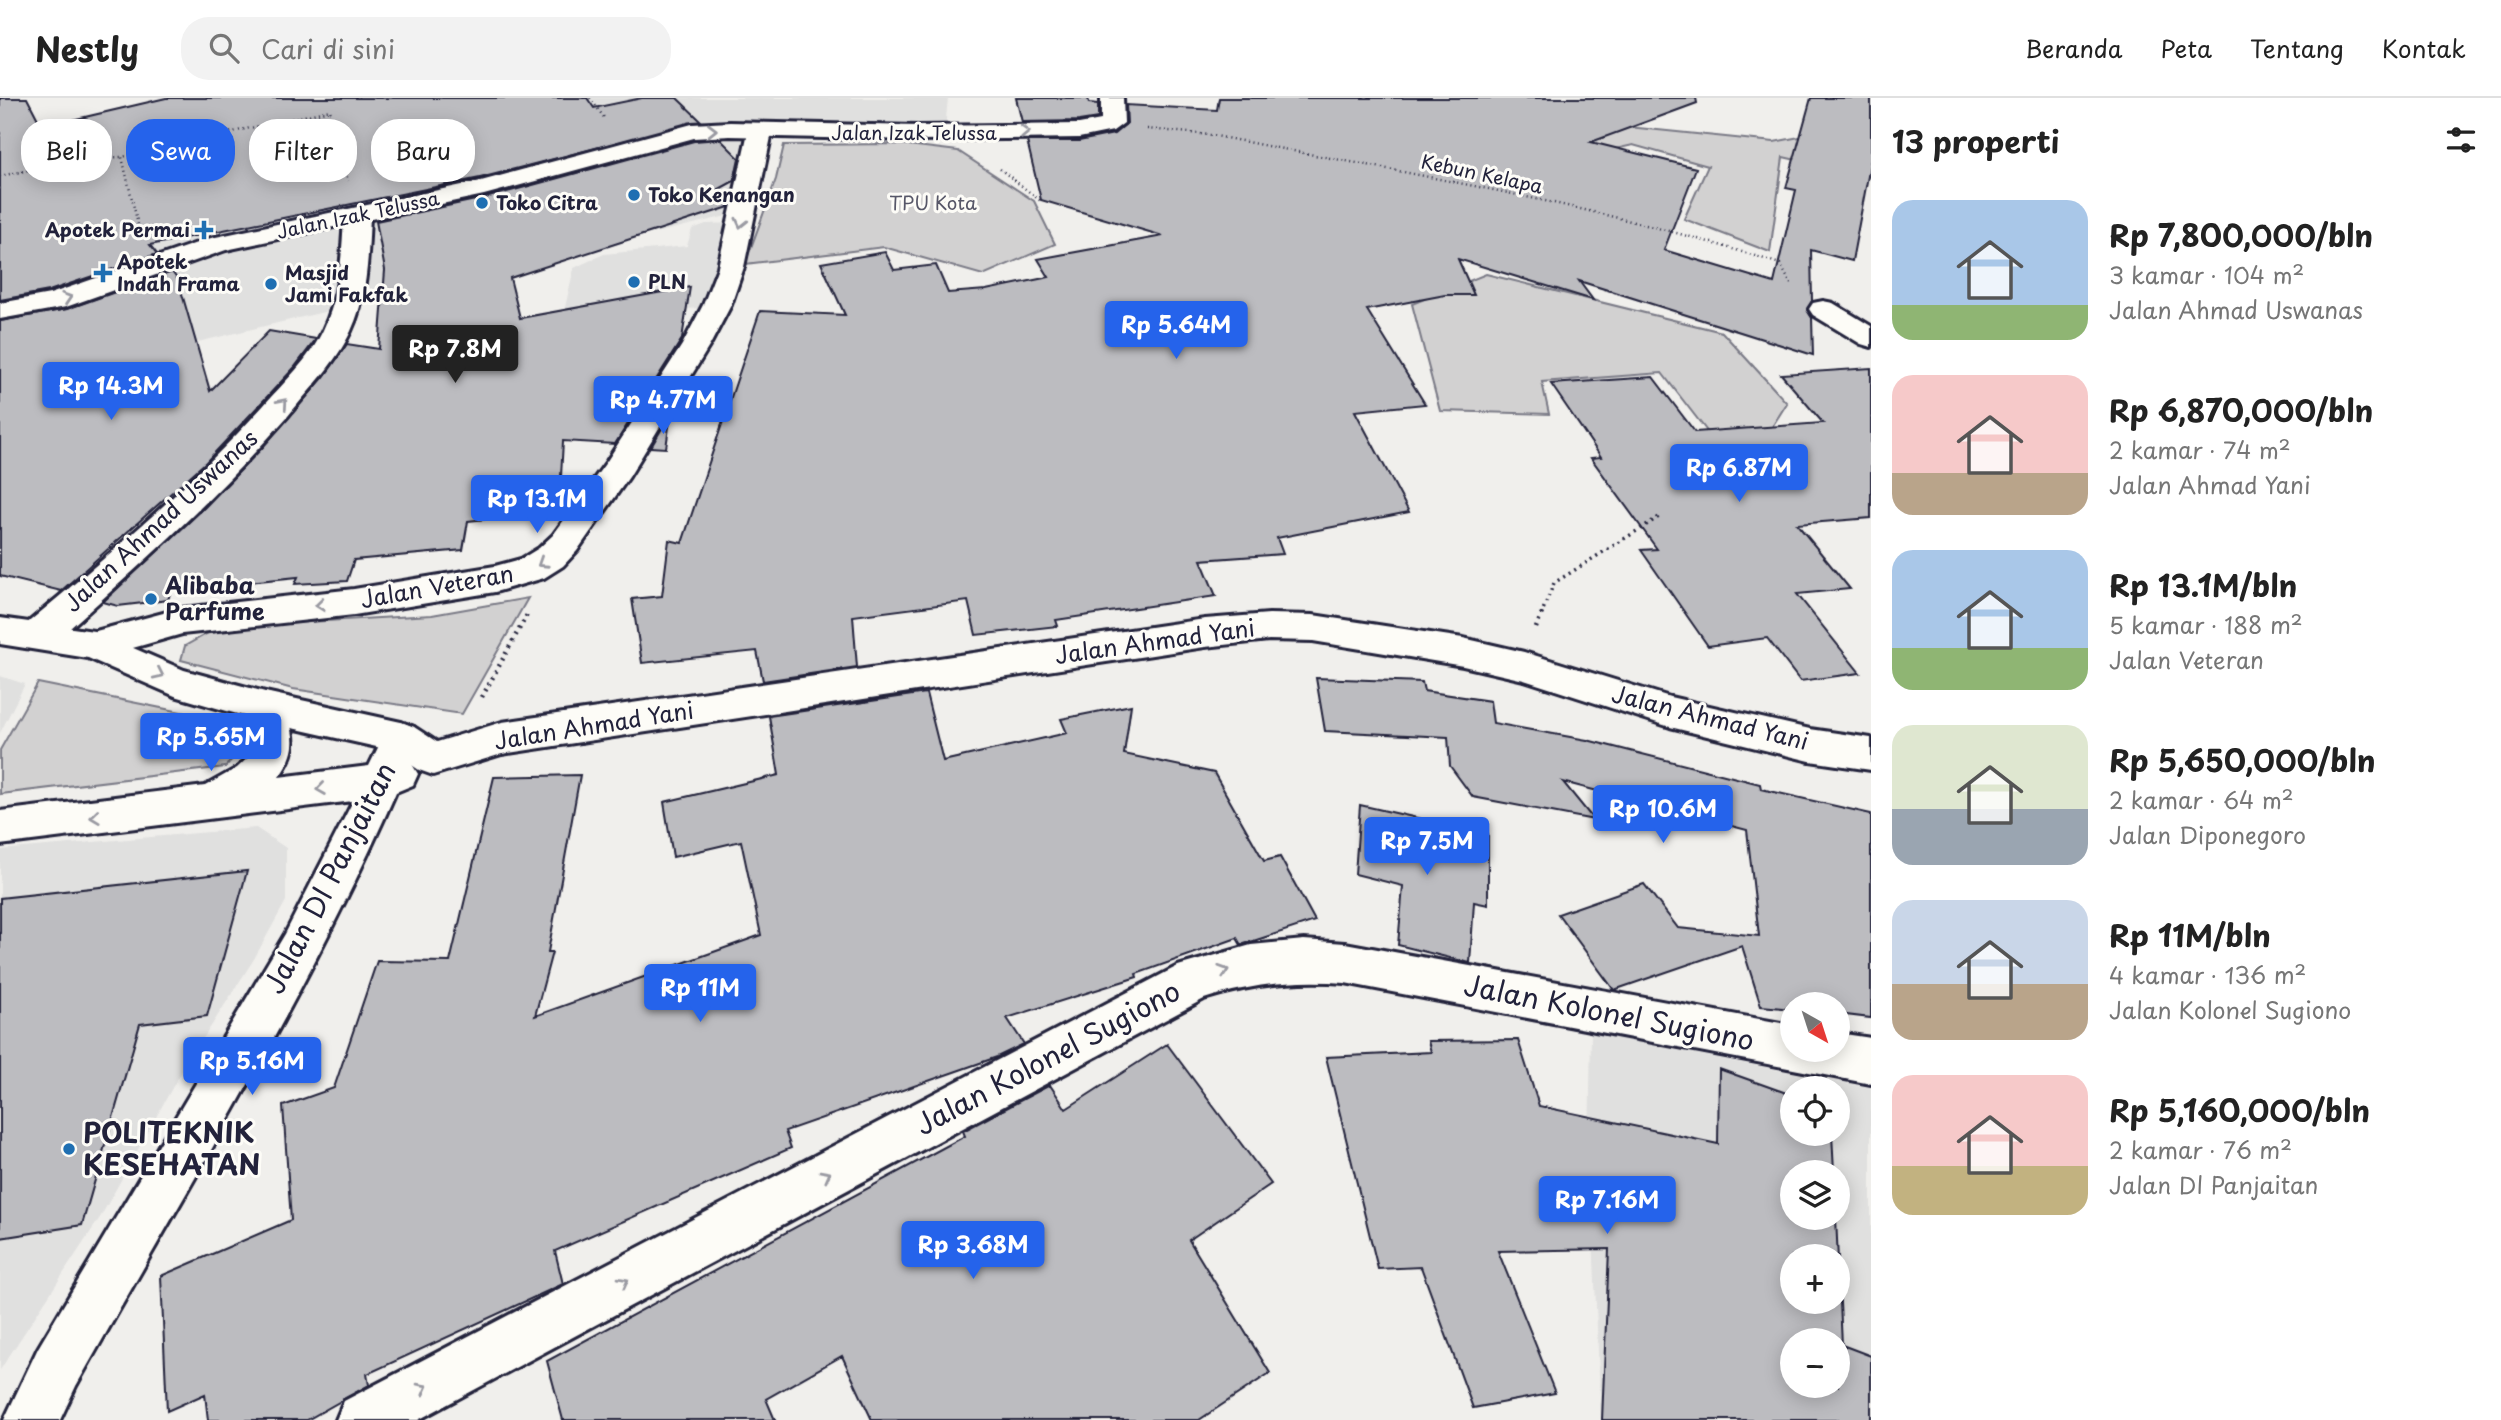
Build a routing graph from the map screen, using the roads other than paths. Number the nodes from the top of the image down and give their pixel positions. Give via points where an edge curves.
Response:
1 (1112, 98) edge
2 (760, 132) junction
3 (357, 216) junction
4 (1823, 309) road end
5 (0, 311) edge
6 (1871, 338) edge
7 (0, 631) edge
8 (38, 635) junction
9 (94, 645) junction
10 (265, 707) junction
11 (417, 748) junction
12 (1871, 754) edge
13 (381, 781) junction
14 (201, 804) junction
15 (0, 828) edge
16 (1780, 1045) edge
17 (1850, 1057) edge
18 (1871, 1061) edge
19 (31, 1420) edge
20 (363, 1420) edge

2 -> 1 main road, Jalan Izak Telussa via 1072,130 1109,125
3 -> 2 main road, Jalan Izak Telussa via 484,188 692,131
2 -> 9 main road, Jalan Veteran via 731,267 717,305 689,357 558,551 532,569 483,581 354,602 183,621
5 -> 3 main road, Jalan Izak Telussa via 57,301 220,244
8 -> 3 main road, Jalan Ahmad Uswanas via 202,489 322,357 351,292
4 - 6 main road
7 - 8 main road
8 - 9 main road
9 -> 10 main road via 175,682
10 - 11 main road via 342,722
10 - 14 main road via 275,729 270,760 245,785
11 - 12 main road, Jalan Ahmad Yani via 475,745 1269,627 1371,636 1524,666 1670,712 1810,745
11 - 13 main road, Jalan DI Panjaitan
13 -> 14 main road
13 - 19 main road, Jalan DI Panjaitan via 300,948 57,1367
14 -> 15 main road
20 -> 16 main road, Jalan Kolonel Sugiono via 1194,981 1241,966 1285,960 1345,963
17 - 18 main road

